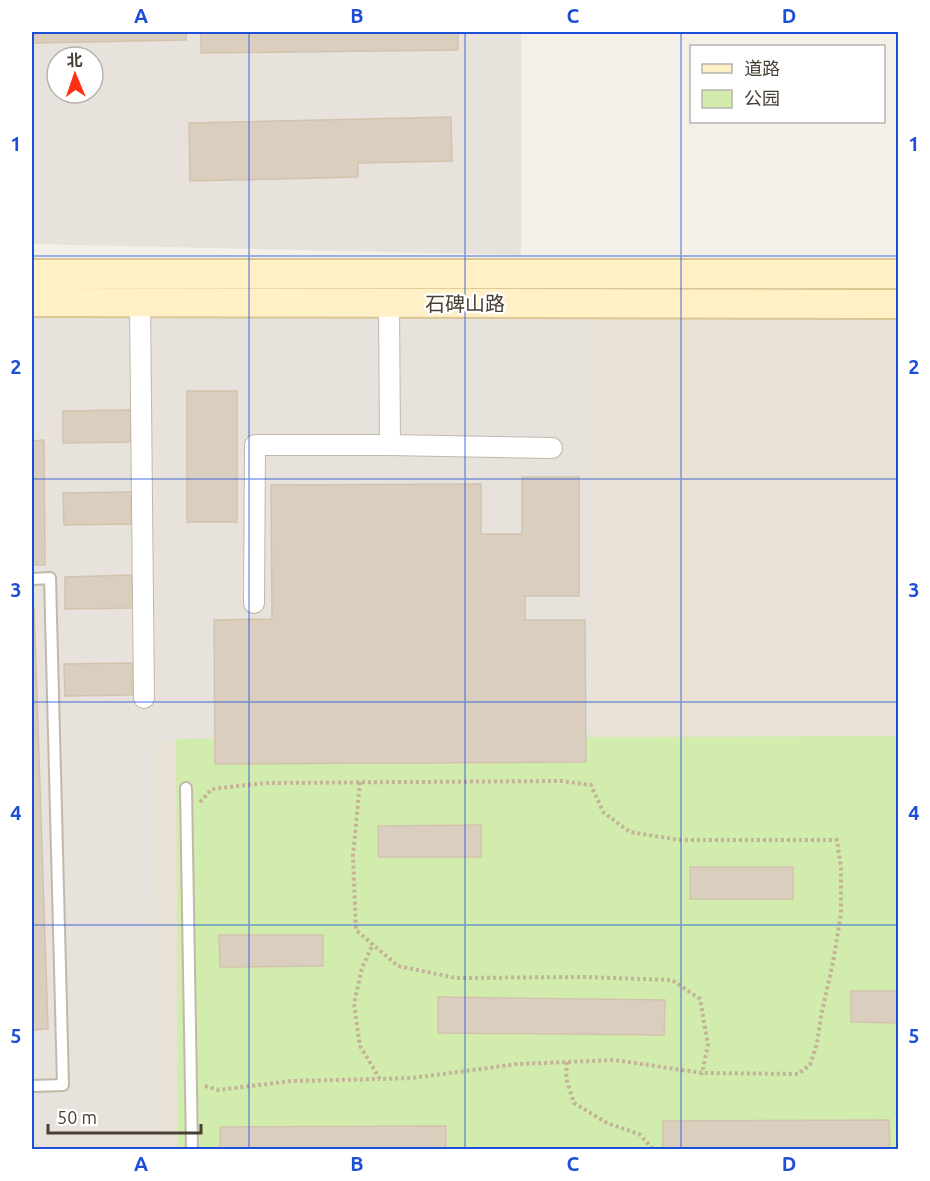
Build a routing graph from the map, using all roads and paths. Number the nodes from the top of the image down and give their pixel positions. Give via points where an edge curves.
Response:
1 (32, 274) edge
2 (898, 274) edge
3 (32, 302) edge
4 (140, 302) junction
5 (389, 303) junction
6 (898, 304) edge
7 (390, 445) junction
8 (552, 448) dead end
9 (32, 579) edge
10 (254, 603) dead end
11 (144, 698) dead end
12 (360, 782) junction
13 (186, 788) dead end
14 (198, 804) dead end
15 (373, 944) junction
16 (567, 1062) junction
17 (702, 1073) junction
18 (380, 1079) junction
19 (32, 1086) edge
20 (203, 1086) dead end
21 (192, 1149) edge
22 (654, 1149) edge

1 - 2 street
3 - 4 street, 石碑山路
4 - 5 street, 石碑山路
4 - 11 street
5 - 6 street, 石碑山路
5 - 7 street
7 - 8 street
7 - 10 street via 255,445
9 - 19 lane via 50,578 63,1085
12 - 14 path via 265,783 212,789
12 - 15 path via 353,856 356,930
12 - 17 path via 562,781 591,785 603,812 630,832 679,840 837,840 841,914 810,1065 798,1074
13 - 21 lane
15 - 17 path via 398,966 456,978 672,980 700,999 708,1045
15 - 18 path via 362,968 354,1004 360,1046
16 - 17 path via 615,1060
16 - 18 path
16 - 22 path via 566,1078 574,1103 639,1134
18 - 20 path via 291,1081 219,1090

